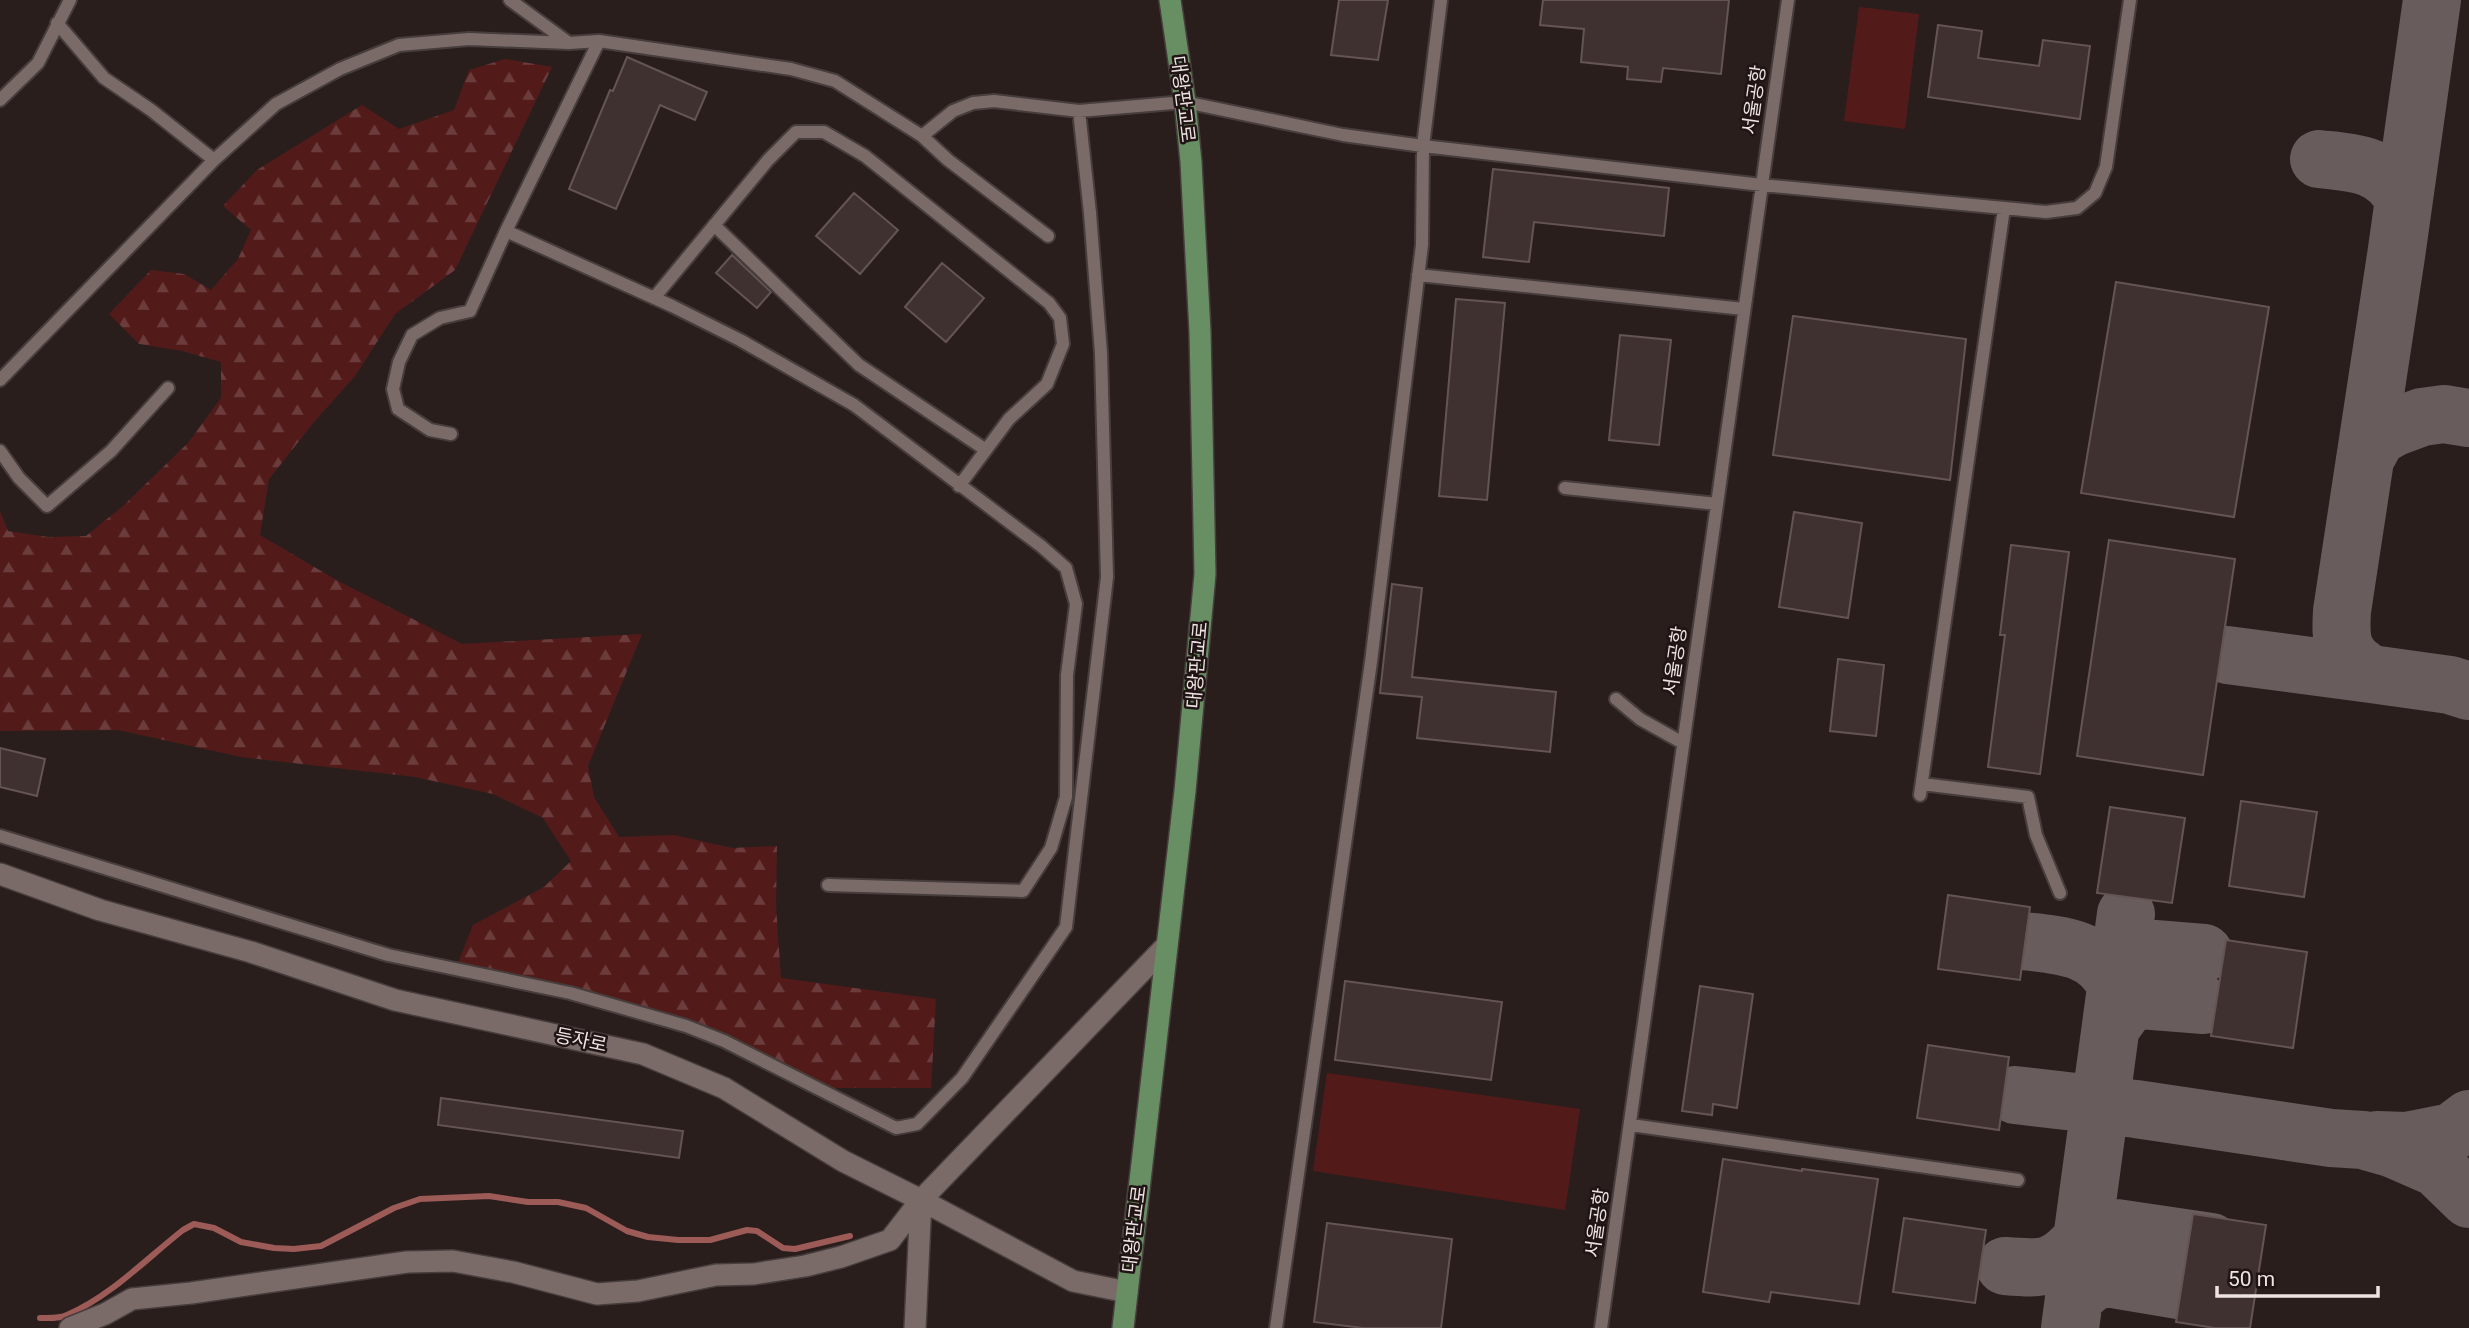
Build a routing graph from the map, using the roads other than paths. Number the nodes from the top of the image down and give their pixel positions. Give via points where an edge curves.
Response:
1 (70, 0) edge
2 (510, 0) edge
3 (1170, 0) edge
4 (1441, 0) edge
5 (1788, 0) edge
6 (2130, 0) edge
7 (57, 23) junction
8 (599, 41) junction
9 (569, 43) junction
10 (0, 100) edge
11 (1185, 102) junction
12 (1079, 111) junction
13 (922, 136) junction
14 (1423, 146) junction
15 (214, 159) junction
16 (1762, 185) junction
17 (2004, 208) junction
18 (714, 225) junction
19 (506, 231) junction
20 (1048, 236) dead end
21 (1418, 275) junction
22 (654, 298) junction
23 (1745, 309) junction
24 (0, 380) edge
25 (168, 388) dead end
26 (451, 434) dead end
27 (986, 450) junction
28 (0, 451) edge
29 (959, 486) junction
30 (1565, 488) dead end
31 (1717, 504) junction
32 (1616, 699) dead end
33 (1683, 743) junction
34 (0, 836) edge
35 (0, 874) edge
36 (828, 886) dead end
37 (2060, 893) dead end
38 (1167, 945) junction
39 (1631, 1125) junction
40 (2018, 1180) dead end
41 (920, 1200) junction
42 (1127, 1292) junction
43 (70, 1328) edge
44 (915, 1328) edge
45 (1123, 1328) edge
46 (1276, 1328) edge
47 (1601, 1328) edge

1 - 7 lane
2 - 9 lane
3 - 11 main road, 대왕판교로
4 - 14 lane
5 - 16 lane, 서울공항
6 - 17 lane via 2106,167 2095,193 2077,208 2046,212
7 - 10 lane via 37,63
7 - 15 lane via 104,78
8 - 9 lane
8 - 13 lane via 791,69 835,81
8 - 19 lane
9 - 15 lane via 468,39 399,46 340,69 276,104
11 - 12 lane
11 - 14 lane via 1343,135
11 - 38 main road, 대왕판교로 via 1200,332 1205,574
12 - 13 lane via 994,101 973,103 953,111
12 - 34 lane via 1101,353 1107,577 1066,927 962,1078 918,1124 896,1128 686,1026 570,993 388,955
13 - 20 lane
14 - 16 lane
14 - 21 lane
15 - 24 lane
16 - 17 lane
16 - 23 lane, 서울공항
17 - 37 lane via 1921,790 2028,797 2036,835
18 - 22 lane
18 - 27 lane via 859,365
18 - 27 lane via 796,132 824,132 865,156 1049,303 1060,318 1063,344 1047,384 1009,419
19 - 22 lane
19 - 26 lane via 470,311 440,318 412,335 399,362 393,389 398,409 430,430
21 - 23 lane
21 - 46 lane via 1371,662
22 - 29 lane via 740,340 854,405
23 - 31 lane, 서울공항
25 - 28 lane via 111,451 47,506
27 - 29 lane
29 - 36 lane via 1066,568 1076,604 1067,676 1066,797 1051,848 1023,891
30 - 31 lane
31 - 33 lane, 서울공항
32 - 33 lane via 1640,719
33 - 39 lane, 서울공항
35 - 41 street, 등자로 via 100,910 251,952 396,1000 643,1054 724,1088 843,1161
38 - 41 street
38 - 42 main road, 대왕판교로
39 - 40 lane
39 - 47 lane, 서울공항
41 - 42 street, 등자로 via 1073,1281
41 - 43 street via 890,1240 829,1260 754,1274 716,1275 638,1291 597,1294 453,1261 407,1262 132,1299
41 - 44 street
42 - 45 main road, 대왕판교로

